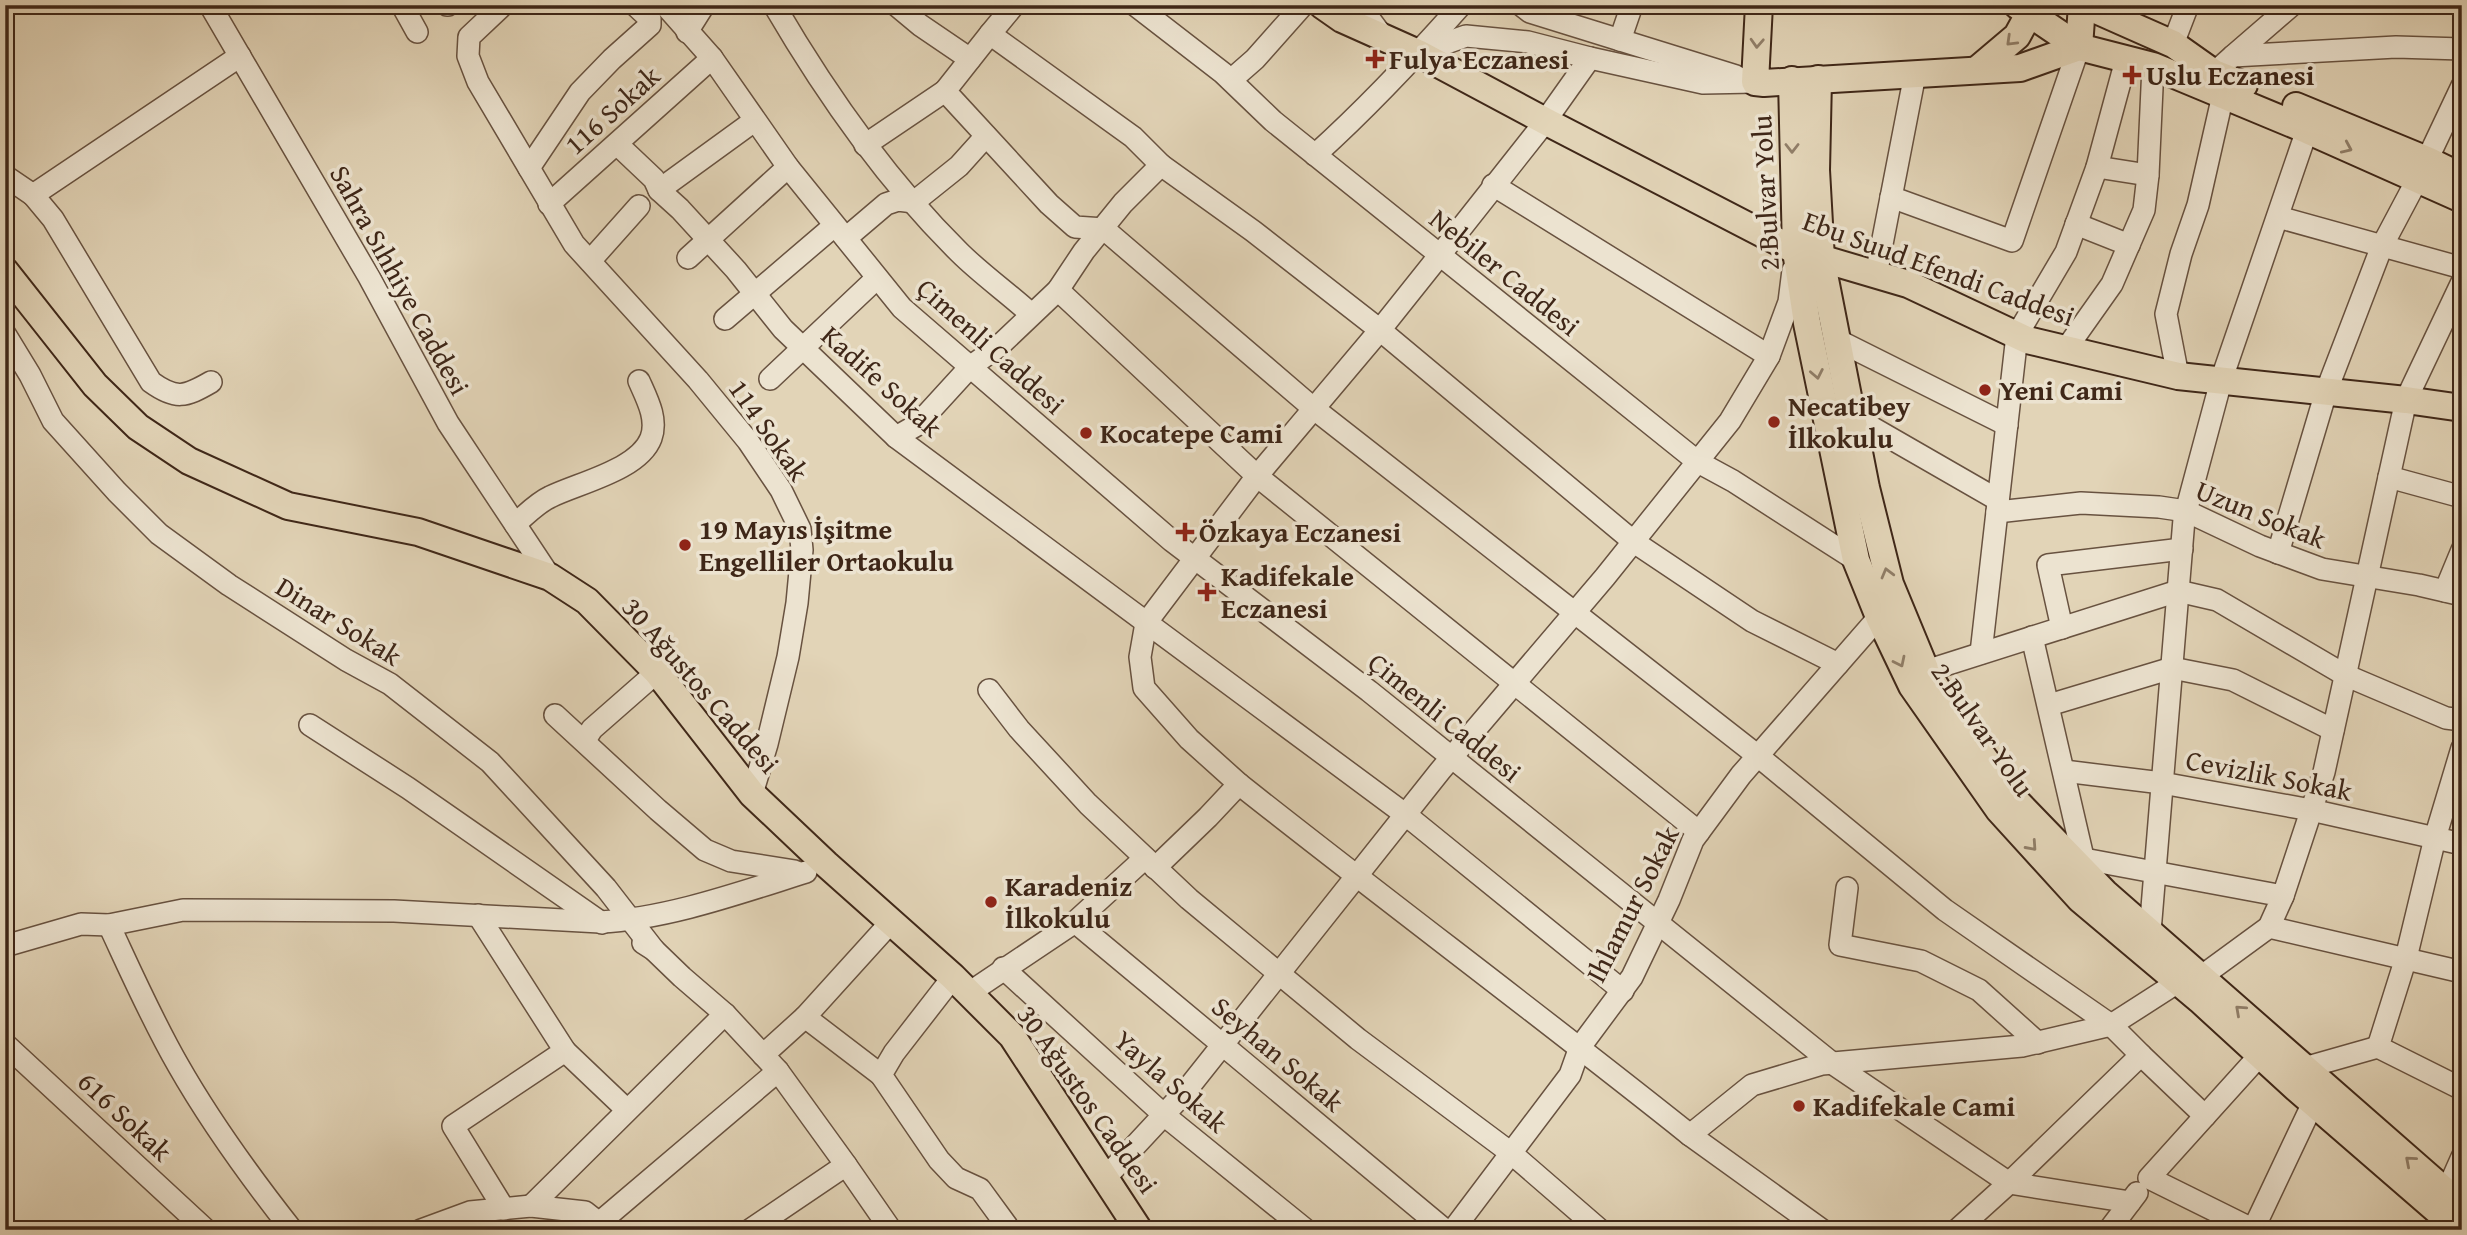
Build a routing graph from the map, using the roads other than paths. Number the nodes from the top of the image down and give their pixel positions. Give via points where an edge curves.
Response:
1 (210, 5) edge
2 (402, 5) edge
3 (503, 5) edge
4 (635, 5) edge
5 (665, 5) edge
6 (704, 5) edge
7 (774, 5) edge
8 (896, 5) edge
9 (1014, 5) edge
10 (1135, 5) edge
11 (1303, 5) edge
12 (1322, 5) edge
13 (1359, 5) edge
14 (1461, 5) edge
15 (1521, 5) edge
16 (1632, 5) edge
17 (1759, 5) edge
18 (2084, 5) edge
19 (2188, 5) edge
20 (2292, 5) edge
21 (2027, 8) edge
22 (417, 32) dead end
23 (687, 32) junction
24 (990, 34) junction
25 (1383, 37) junction
26 (1620, 40) junction
27 (2173, 44) junction
28 (2079, 47) junction
29 (2462, 49) edge
30 (1418, 53) junction
31 (240, 56) junction
32 (712, 58) junction
33 (1590, 58) junction
34 (970, 59) junction
35 (2126, 60) junction
36 (2153, 66) junction
37 (1978, 69) junction
38 (1915, 74) junction
39 (2223, 75) junction
40 (1231, 80) junction
41 (1805, 80) junction
42 (1755, 82) junction
43 (2462, 86) edge
44 (945, 91) junction
45 (754, 121) junction
46 (1545, 121) junction
47 (2307, 130) junction
48 (986, 136) junction
49 (617, 144) junction
50 (865, 145) junction
51 (1315, 155) junction
52 (1161, 165) junction
53 (788, 167) junction
54 (2097, 167) junction
55 (529, 168) junction
56 (2422, 170) junction
57 (2148, 175) junction
58 (5, 176) edge
59 (2462, 177) edge
60 (1493, 185) junction
61 (659, 190) junction
62 (33, 195) junction
63 (1891, 197) junction
64 (2462, 200) edge
65 (914, 202) junction
66 (550, 204) junction
67 (639, 206) dead end
68 (2278, 217) junction
69 (2076, 224) junction
70 (1104, 229) junction
71 (840, 232) junction
72 (707, 240) junction
73 (2129, 245) junction
74 (2382, 246) junction
75 (1796, 251) junction
76 (1439, 256) junction
77 (688, 258) dead end
78 (1821, 259) junction
79 (590, 261) junction
80 (2462, 268) edge
81 (5, 271) edge
82 (1876, 275) junction
83 (877, 278) junction
84 (2462, 282) edge
85 (1058, 290) junction
86 (755, 292) junction
87 (1031, 314) junction
88 (724, 319) dead end
89 (1380, 330) junction
90 (5, 334) edge
91 (2017, 335) junction
92 (1837, 340) junction
93 (803, 347) junction
94 (2066, 349) junction
95 (1769, 356) junction
96 (970, 368) junction
97 (2178, 376) junction
98 (770, 379) dead end
99 (639, 381) dead end
100 (2221, 381) junction
101 (211, 382) dead end
102 (2326, 392) junction
103 (2406, 400) junction
104 (1312, 408) junction
105 (2462, 408) edge
106 (1852, 416) junction
107 (2007, 425) junction
108 (896, 437) junction
109 (1698, 462) junction
110 (1257, 476) junction
111 (2389, 477) junction
112 (2462, 497) edge
113 (1998, 506) junction
114 (2186, 511) junction
115 (515, 524) junction
116 (1634, 542) junction
117 (2182, 549) junction
118 (2462, 550) edge
119 (2278, 553) junction
120 (1195, 558) junction
121 (1856, 560) junction
122 (550, 577) junction
123 (2367, 577) junction
124 (2178, 591) junction
125 (2453, 594) edge
126 (1575, 611) junction
127 (1879, 617) junction
128 (1146, 623) junction
129 (2062, 628) junction
130 (2032, 637) junction
131 (1981, 653) junction
132 (1838, 664) junction
133 (2172, 668) junction
134 (1926, 671) junction
135 (657, 672) junction
136 (2345, 675) junction
137 (1515, 683) junction
138 (989, 690) dead end
139 (2049, 705) junction
140 (555, 715) dead end
141 (2462, 720) edge
142 (310, 725) dead end
143 (2333, 730) junction
144 (585, 740) junction
145 (2462, 748) edge
146 (1758, 756) junction
147 (1451, 758) junction
148 (2064, 771) junction
149 (2162, 783) junction
150 (1239, 784) junction
151 (752, 794) junction
152 (2311, 810) junction
153 (1406, 815) junction
154 (1699, 832) junction
155 (2435, 838) junction
156 (2462, 845) edge
157 (1150, 863) junction
158 (2085, 867) junction
159 (816, 868) junction
160 (2155, 873) junction
161 (1357, 877) junction
162 (1847, 888) dead end
163 (2283, 896) junction
164 (478, 915) junction
165 (632, 920) junction
166 (892, 921) junction
167 (600, 922) junction
168 (1075, 922) junction
169 (1658, 922) junction
170 (108, 925) junction
171 (2269, 927) junction
172 (2150, 932) junction
173 (5, 946) edge
174 (654, 950) junction
175 (2406, 958) junction
176 (1003, 968) junction
177 (2462, 972) edge
178 (1280, 974) junction
179 (2190, 979) junction
180 (961, 985) junction
181 (1623, 991) junction
182 (725, 1014) junction
183 (805, 1017) junction
184 (2110, 1025) junction
185 (2038, 1042) junction
186 (5, 1044) edge
187 (1224, 1044) junction
188 (1580, 1047) junction
189 (2378, 1047) junction
190 (565, 1051) junction
191 (763, 1055) junction
192 (2141, 1055) junction
193 (2260, 1055) junction
194 (1832, 1063) junction
195 (2304, 1068) junction
196 (778, 1071) junction
197 (881, 1075) junction
198 (2462, 1089) edge
199 (2313, 1103) junction
200 (627, 1110) junction
201 (1164, 1115) junction
202 (2205, 1116) junction
203 (1690, 1135) junction
204 (1511, 1153) junction
205 (2462, 1157) edge
206 (846, 1165) junction
207 (1106, 1177) junction
208 (2149, 1178) junction
209 (2009, 1183) junction
210 (2454, 1199) edge
211 (2130, 1202) junction
212 (531, 1206) junction
213 (504, 1209) junction
214 (601, 1226) edge
215 (206, 1230) edge
216 (292, 1230) edge
217 (421, 1230) edge
218 (750, 1230) edge
219 (891, 1230) edge
220 (1010, 1230) edge
221 (1139, 1230) edge
222 (1306, 1230) edge
223 (1445, 1230) edge
224 (1453, 1230) edge
225 (1600, 1230) edge
226 (1822, 1230) edge
227 (1957, 1230) edge
228 (2109, 1230) edge
229 (2253, 1230) edge
230 (2460, 1230) edge

1 - 31 street, Sahra Sıhhiye Caddesi
2 - 22 street
3 - 55 street, 114 Sokak via 470,37 468,56 478,82
4 - 55 street via 650,19 650,25 580,92
5 - 23 street, Çimenli Caddesi
6 - 23 street
7 - 50 street
8 - 34 street
9 - 24 street
10 - 40 street, Nebiler Caddesi
11 - 40 street
12 - 25 main road, Ebu Suud Efendi Caddesi
13 - 25 street
14 - 30 street
15 - 26 street via 1530,12
16 - 26 street
17 -> 42 main road
18 - 27 main road
18 - 28 main road
19 - 27 street
20 - 39 street
21 - 28 main road
21 -> 37 main road via 2017,36
23 - 32 street, Çimenli Caddesi
24 - 34 street
24 - 52 street via 1133,137
25 - 30 main road, Ebu Suud Efendi Caddesi
26 - 42 street
27 - 39 main road
28 - 35 main road
28 - 37 main road via 2020,68
28 - 63 street via 2012,241
29 - 39 street via 2396,47
30 - 33 street via 1466,36 1528,42
30 - 46 main road, Ebu Suud Efendi Caddesi
30 - 51 street
31 - 62 street
31 - 115 street, Sahra Sıhhiye Caddesi via 448,423
32 - 45 street, Çimenli Caddesi
32 - 49 street, 116 Sokak
33 - 42 street via 1703,83
33 - 46 street
34 - 44 street
35 - 36 main road
35 - 54 street
36 - 39 main road
36 - 57 street
37 - 38 main road
38 - 41 main road
38 - 63 street
39 - 47 main road
39 - 56 main road
39 - 97 street via 2198,205 2166,314
40 - 51 street, Nebiler Caddesi
41 - 42 main road
41 -> 75 main road, 2.Bulvar Yolu
41 - 78 main road, 2.Bulvar Yolu
43 - 56 street
44 - 48 street
44 - 50 street
45 - 53 street, Çimenli Caddesi
45 - 61 street
46 - 60 street
46 - 75 main road, Ebu Suud Efendi Caddesi
47 -> 56 main road
47 - 68 street
48 - 65 street via 959,166
48 - 70 street via 1075,228
49 - 61 street, Kadife Sokak via 648,172
49 - 66 street, 116 Sokak
50 - 65 street
51 - 76 street, Nebiler Caddesi
52 - 70 street
52 - 89 street
53 - 71 street, Çimenli Caddesi
53 - 72 street
54 - 57 street
54 - 69 street
55 - 66 street, 114 Sokak
56 - 59 main road
56 - 64 main road
56 - 74 street
57 - 73 street via 2144,210
58 - 62 street
60 - 76 street
60 - 95 street
61 - 72 street, Kadife Sokak
62 - 101 street via 53,219 150,382 165,393 183,395
63 - 82 street
65 - 71 street via 886,204
65 - 87 street via 959,253
66 - 79 street, 114 Sokak
67 - 79 street
68 - 74 street
68 - 100 street
69 - 73 street
69 - 91 street via 2066,252
70 - 85 street
70 - 104 street
71 - 83 street, Çimenli Caddesi
71 - 86 street
72 - 77 street
72 - 86 street, Kadife Sokak
73 - 94 street via 2112,284
74 - 80 street
74 - 102 street
75 - 78 main road, Ebu Suud Efendi Caddesi
75 - 95 street via 1789,302
75 -> 121 main road, 2.Bulvar Yolu
76 - 89 street
76 - 109 street, Nebiler Caddesi
78 - 82 main road, Ebu Suud Efendi Caddesi
78 - 92 main road, 2.Bulvar Yolu
79 - 151 street, 114 Sokak via 748,440 800,529 802,550 788,657
81 - 122 main road, 30 Ağustos Caddesi via 95,385 138,427 190,461 288,506 418,532
82 - 91 main road, Ebu Suud Efendi Caddesi via 1908,284
83 - 93 street
83 - 96 street, Çimenli Caddesi via 902,308
84 - 103 street
85 - 87 street
85 - 110 street
86 - 88 street
86 - 93 street, Kadife Sokak
87 - 96 street
89 - 104 street
89 - 116 street
90 - 165 street, Dinar Sokak via 53,421 159,534 229,586 390,684 490,762
91 - 94 main road, Ebu Suud Efendi Caddesi
91 - 107 street
92 - 106 main road, 2.Bulvar Yolu
92 - 107 street
93 - 98 street
93 - 108 street, Kadife Sokak
94 - 97 main road, Ebu Suud Efendi Caddesi
95 - 109 street via 1730,421
96 - 108 street via 918,425
96 - 120 street, Çimenli Caddesi
97 - 100 main road, Ebu Suud Efendi Caddesi
99 - 115 street via 653,414 651,438 637,457 547,498
100 - 102 main road, Ebu Suud Efendi Caddesi
100 - 114 street
102 - 103 main road, Ebu Suud Efendi Caddesi
102 - 119 street
103 - 105 main road, Ebu Suud Efendi Caddesi
103 - 111 street
104 - 110 street
104 - 126 street
106 - 113 street
134 -> 106 main road, 2.Bulvar Yolu via 1890,584
107 - 113 street
108 - 128 street, Kadife Sokak
109 - 116 street
109 - 121 street, Nebiler Caddesi
110 - 120 street
110 - 137 street
111 - 112 street
111 - 123 street
113 - 114 street, Uzun Sokak via 2081,503
113 - 131 street
114 - 117 street
114 - 119 street, Uzun Sokak
115 - 122 street, Sahra Sıhhiye Caddesi
116 - 126 street
116 - 132 street via 1752,621
117 - 124 street
117 - 129 street via 2048,565
118 - 125 street
119 - 123 street, Uzun Sokak via 2322,569
120 - 128 street
120 - 147 street, Çimenli Caddesi
121 - 127 main road, 2.Bulvar Yolu
122 - 135 main road, 30 Ağustos Caddesi via 587,601
123 - 125 street, Uzun Sokak
123 - 136 street
124 - 129 street
124 - 133 street
124 - 136 street via 2217,600
126 - 137 street
126 - 146 street
127 - 132 street, Ihlamur Sokak
127 -> 179 main road, 2.Bulvar Yolu via 1912,686 1999,810 2080,899
128 - 150 street via 1140,657 1144,688 1189,739
128 - 153 street, Kadife Sokak
129 - 130 street
130 - 131 street
130 - 139 street
131 - 134 street
132 - 146 street, Ihlamur Sokak
133 - 139 street
133 - 143 street via 2233,680
133 - 149 street
134 - 158 main road, 2.Bulvar Yolu via 2014,799
135 - 144 street
135 - 151 main road, 30 Ağustos Caddesi
136 - 141 street via 2446,718
136 - 143 street
137 - 147 street
137 - 154 street
138 - 157 street via 1088,804
139 - 148 street
140 - 144 street
142 - 167 street
143 - 152 street
144 - 159 street via 705,850 782,871
145 - 155 street
146 - 154 street, Ihlamur Sokak
146 - 184 street via 1945,910
147 - 153 street
147 - 169 street, Çimenli Caddesi
148 - 149 street, Cevizlik Sokak
148 - 158 street
149 - 152 street, Cevizlik Sokak
149 - 160 street
150 - 157 street via 1208,817
150 - 161 street
151 - 159 main road, 30 Ağustos Caddesi
152 - 155 street, Cevizlik Sokak
152 - 163 street
153 - 161 street
153 - 181 street, Kadife Sokak
154 - 169 street, Ihlamur Sokak
155 - 156 street, Cevizlik Sokak
155 - 175 street
157 - 168 street
157 - 178 street
158 - 160 street
158 - 172 main road, 2.Bulvar Yolu
159 - 165 street
159 - 166 main road, 30 Ağustos Caddesi
160 - 163 street
160 - 172 street
161 - 178 street
161 - 188 street
162 - 185 street via 1840,946 1921,961 1979,990
163 - 171 street
164 - 167 street
164 - 170 street via 183,909
164 - 190 street
165 - 167 street
165 - 174 street, Dinar Sokak
166 - 180 main road, 30 Ağustos Caddesi
166 - 183 street
167 - 174 street
168 - 176 street
168 - 187 street, Seyhan Sokak
169 - 181 street, Ihlamur Sokak
169 - 194 street, Çimenli Caddesi
170 - 173 street via 81,924
170 - 216 street via 179,1066 227,1142
171 - 175 street
171 - 179 street
172 - 179 main road, 2.Bulvar Yolu
174 - 182 street
175 - 177 street
175 - 189 street
176 - 180 street
176 - 201 street, Yayla Sokak
178 - 187 street
178 - 204 street via 1358,1039
179 - 184 street
179 - 193 main road, 2.Bulvar Yolu
195 -> 179 main road, 2.Bulvar Yolu
180 - 197 street via 894,1053
180 - 207 main road, 30 Ağustos Caddesi via 1013,1036
181 - 188 street, Ihlamur Sokak
182 - 191 street
182 - 200 street
183 - 191 street
183 - 197 street
184 - 185 street
184 - 192 street
185 - 194 street
186 - 215 street, 616 Sokak
187 - 201 street
187 - 223 street, Seyhan Sokak
188 - 203 street
188 - 204 street, Ihlamur Sokak via 1570,1075
189 - 195 street
189 - 198 street
190 - 200 street
190 - 213 street via 453,1126
191 - 196 street
192 - 202 street
192 - 209 street
193 - 199 main road, 2.Bulvar Yolu
193 - 202 street
194 - 203 street via 1752,1085
194 - 209 street, Çimenli Caddesi
210 -> 195 main road, 2.Bulvar Yolu
196 - 206 street
196 - 214 street
197 - 220 street via 939,1160 956,1178 980,1189
199 - 229 street
199 - 230 main road, 2.Bulvar Yolu
200 - 212 street
201 - 207 street
201 - 222 street, Yayla Sokak
202 - 208 street
203 - 226 street
204 - 224 street, Ihlamur Sokak
204 - 225 street
205 - 210 street
206 - 218 street
206 - 219 street
207 - 221 main road, 30 Ağustos Caddesi
208 - 211 street
208 - 229 street
209 - 211 street, Çimenli Caddesi
209 - 227 street
211 - 228 street
212 - 213 street
212 - 214 street via 585,1212
213 - 217 street via 470,1212

